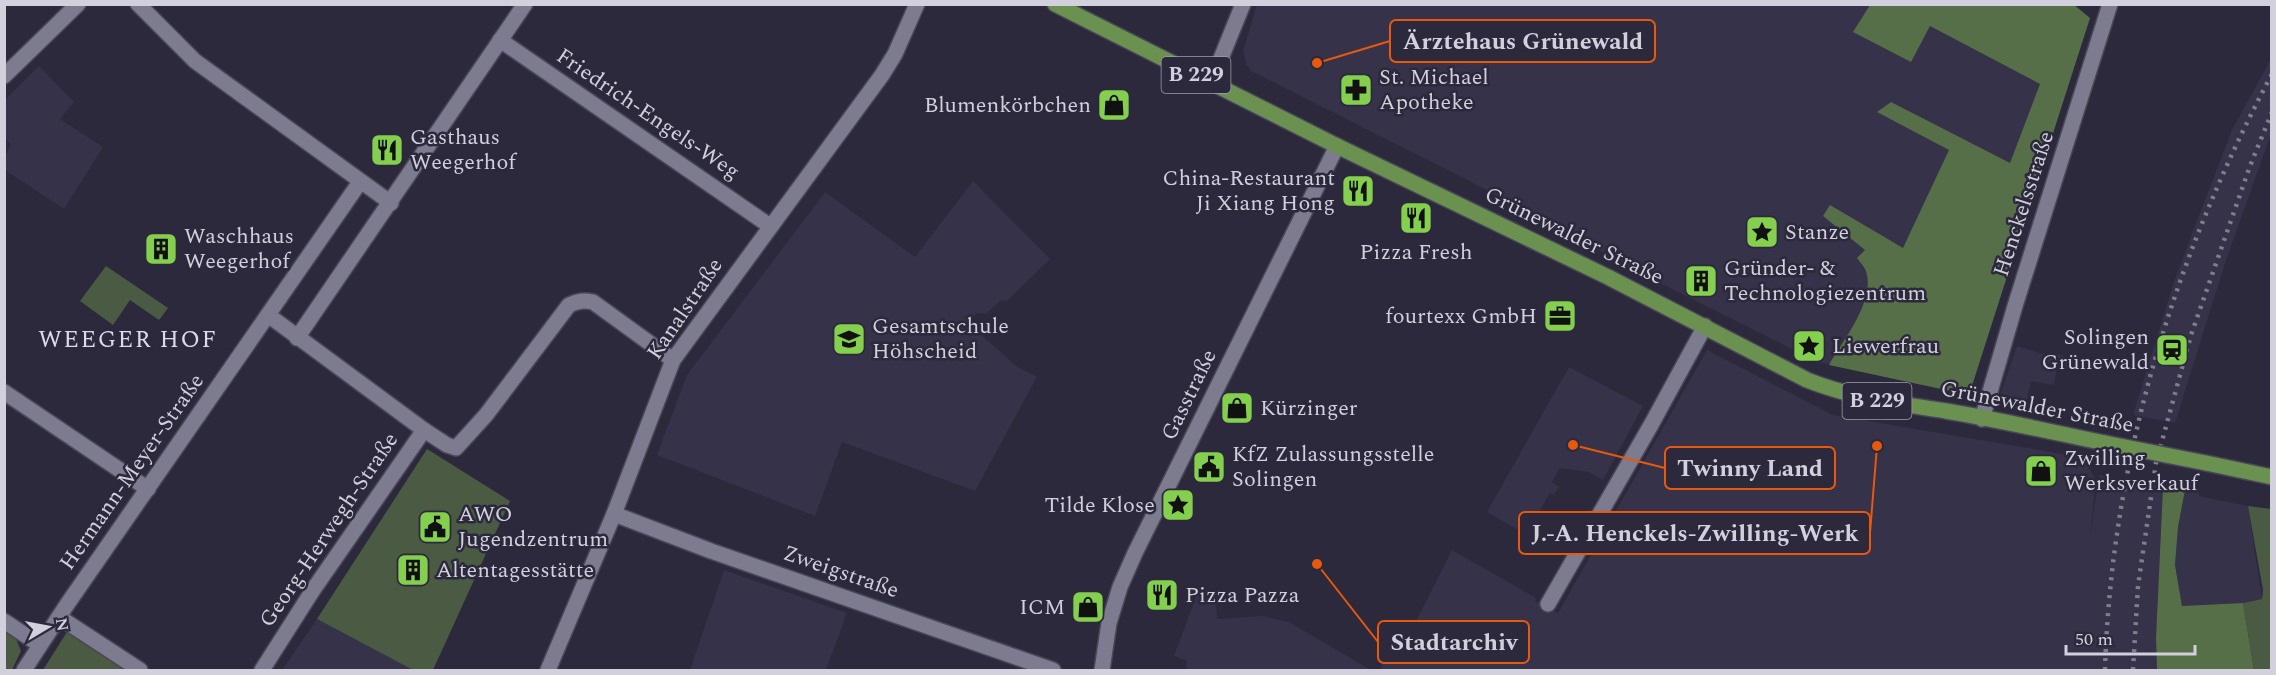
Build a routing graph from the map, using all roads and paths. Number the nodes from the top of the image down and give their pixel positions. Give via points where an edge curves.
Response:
1 (78, 4) edge
2 (138, 4) edge
3 (525, 4) edge
4 (917, 4) edge
5 (1055, 4) edge
6 (1243, 4) edge
7 (2105, 8) edge
8 (500, 40) junction
9 (4, 76) edge
10 (1212, 83) junction
11 (1337, 146) junction
12 (360, 182) junction
13 (391, 203) junction
14 (770, 226) junction
15 (268, 315) junction
16 (1705, 326) junction
17 (297, 338) junction
18 (673, 360) junction
19 (4, 392) edge
20 (1982, 419) junction
21 (424, 430) junction
22 (2271, 477) edge
23 (148, 489) junction
24 (614, 514) junction
25 (1548, 604) dead end
26 (59, 617) junction
27 (4, 621) edge
28 (40, 645) junction
29 (24, 670) edge
30 (140, 670) edge
31 (262, 670) edge
32 (548, 670) edge
33 (1053, 670) edge
34 (1102, 670) edge

1 - 9 street
2 - 12 street via 195,61
3 - 8 street
4 - 14 street, Kanalstraße via 882,75
5 - 10 main road, Grünewalder Straße / B 229
6 - 10 street
7 - 20 street, Henckelsstraße
8 - 13 street
8 - 14 street, Friedrich-Engels-Weg
10 - 11 main road, Grünewalder Straße / B 229
11 - 16 main road, Grünewalder Straße / B 229
11 - 34 street, Gasstraße via 1135,553 1109,623
12 - 13 street
12 - 15 street, Hermann-Meyer-Straße
13 - 17 street
14 - 18 street, Kanalstraße
15 - 17 street
15 - 23 street, Hermann-Meyer-Straße
16 - 20 main road, Grünewalder Straße / B 229 via 1835,391
16 - 25 street
17 - 21 street
18 - 21 street, Georg-Herwegh-Straße via 593,302 580,301 569,305 486,416 456,448
18 - 24 street, Kanalstraße
19 - 23 street
20 - 22 main road, Grünewalder Straße / B 229, bridge
21 - 31 street, Georg-Herwegh-Straße
23 - 26 street, Hermann-Meyer-Straße
24 - 32 street, Kanalstraße
24 - 33 street, Zweigstraße
26 - 28 street, Hermann-Meyer-Straße
26 - 30 street
27 - 28 street
28 - 29 street, Hermann-Meyer-Straße

